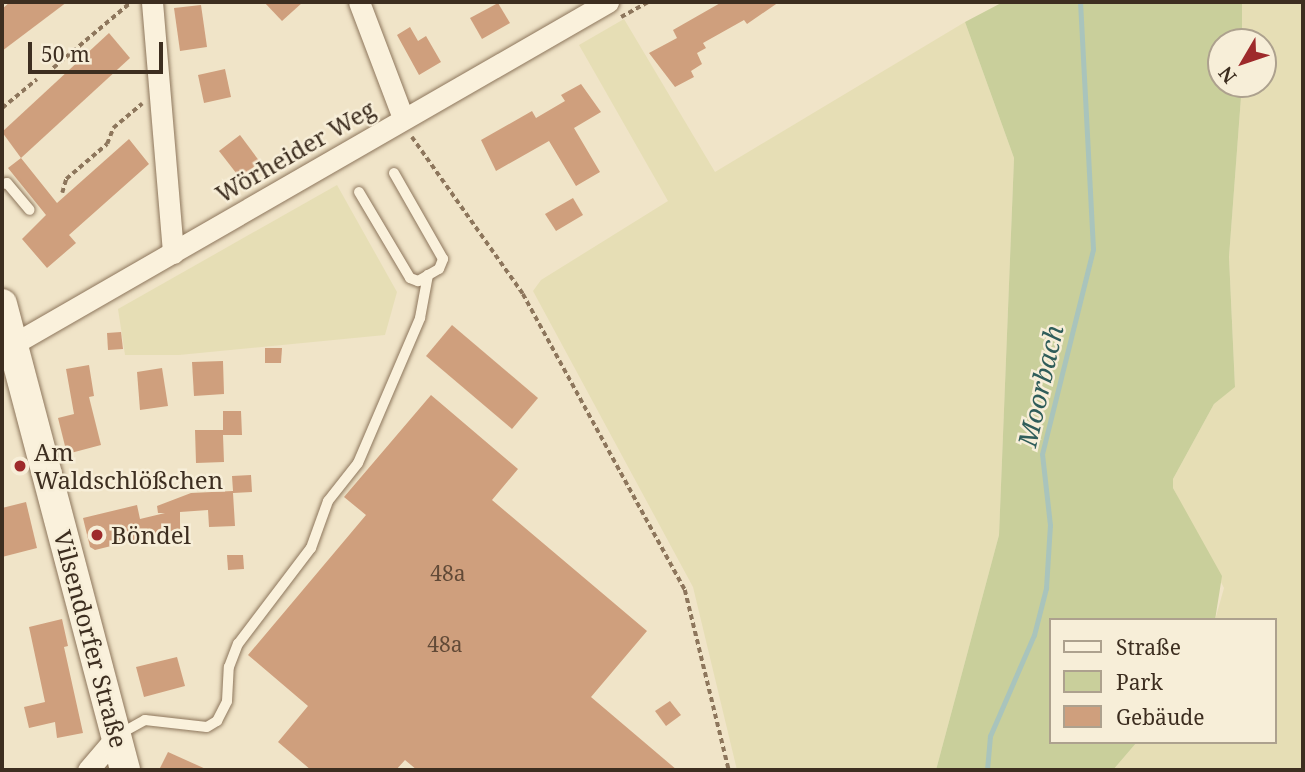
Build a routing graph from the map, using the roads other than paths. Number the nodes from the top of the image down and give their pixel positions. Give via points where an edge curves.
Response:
1 (152, 2) edge
2 (359, 2) edge
3 (608, 2) edge
4 (407, 127) junction
5 (394, 173) dead end
6 (2, 184) edge
7 (359, 192) dead end
8 (30, 210) dead end
9 (173, 253) junction
10 (428, 275) junction
11 (2, 304) edge
12 (6, 349) edge
13 (118, 735) junction
14 (88, 770) edge
15 (125, 770) edge

1 - 9 street
2 - 4 street
3 - 4 street, Wörheider Weg
4 - 9 street, Wörheider Weg
5 - 10 lane via 441,255 441,265
6 - 8 lane via 7,183
7 - 10 lane via 411,281
9 - 12 street, Wörheider Weg
10 - 13 lane via 420,318 358,464 328,501 311,548 238,645 229,667 227,701 218,721 207,727 145,720
11 - 12 main road, Vilsendorfer Straße
12 - 13 main road, Vilsendorfer Straße
13 - 14 street
13 - 15 main road, Vilsendorfer Straße

